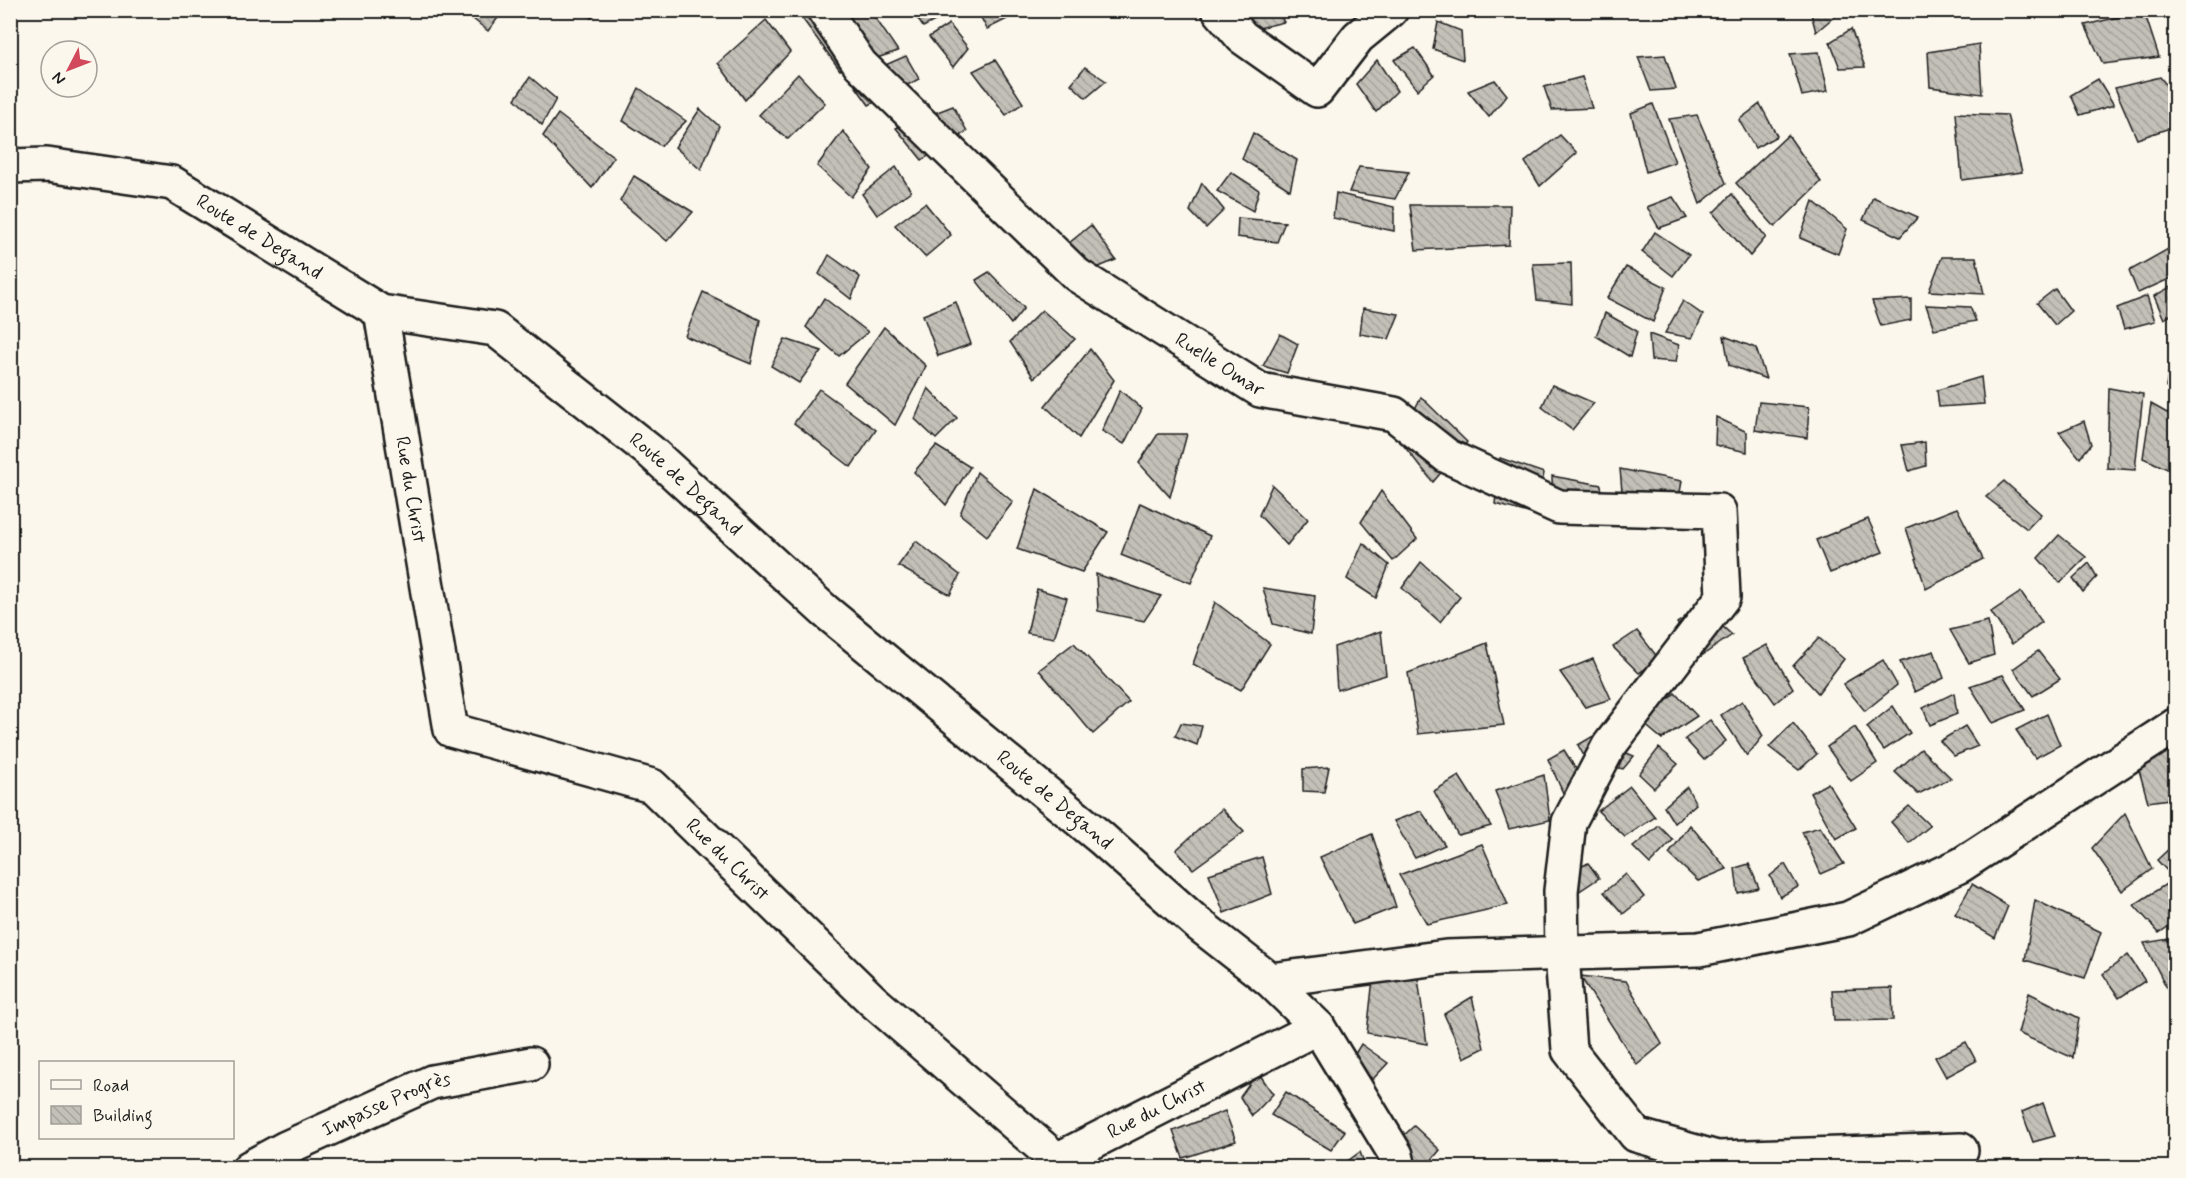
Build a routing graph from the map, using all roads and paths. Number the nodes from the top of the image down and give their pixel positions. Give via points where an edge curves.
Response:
1 (824, 10) edge
2 (1219, 10) edge
3 (1391, 10) edge
4 (10, 166) edge
5 (381, 312) junction
6 (2175, 725) edge
7 (1562, 954) junction
8 (1270, 981) junction
9 (1318, 1027) junction
10 (531, 1064) dead end
11 (1960, 1150) dead end
12 (249, 1167) edge
13 (1399, 1167) edge

1 - 7 street, Ruelle Omar via 860,64 1077,275 1260,390 1394,414 1447,456 1559,507 1719,511 1724,597 1610,746 1569,822 1561,891
2 - 3 street via 1242,37 1317,90 1358,37
4 - 5 street, Route de Degand via 47,165 172,183
5 - 8 street, Route de Degand via 495,329 651,452 825,611
5 - 9 street, Rue du Christ via 451,730 652,786 872,999 1057,1160
6 - 7 street via 1961,866 1848,918 1699,949
7 - 8 street via 1446,957
7 - 11 street via 1569,1050 1636,1135 1717,1158
8 - 9 street, Route de Degand
9 - 13 street, Route de Degand via 1396,1155
10 - 12 street, Impasse Progrès via 432,1082

